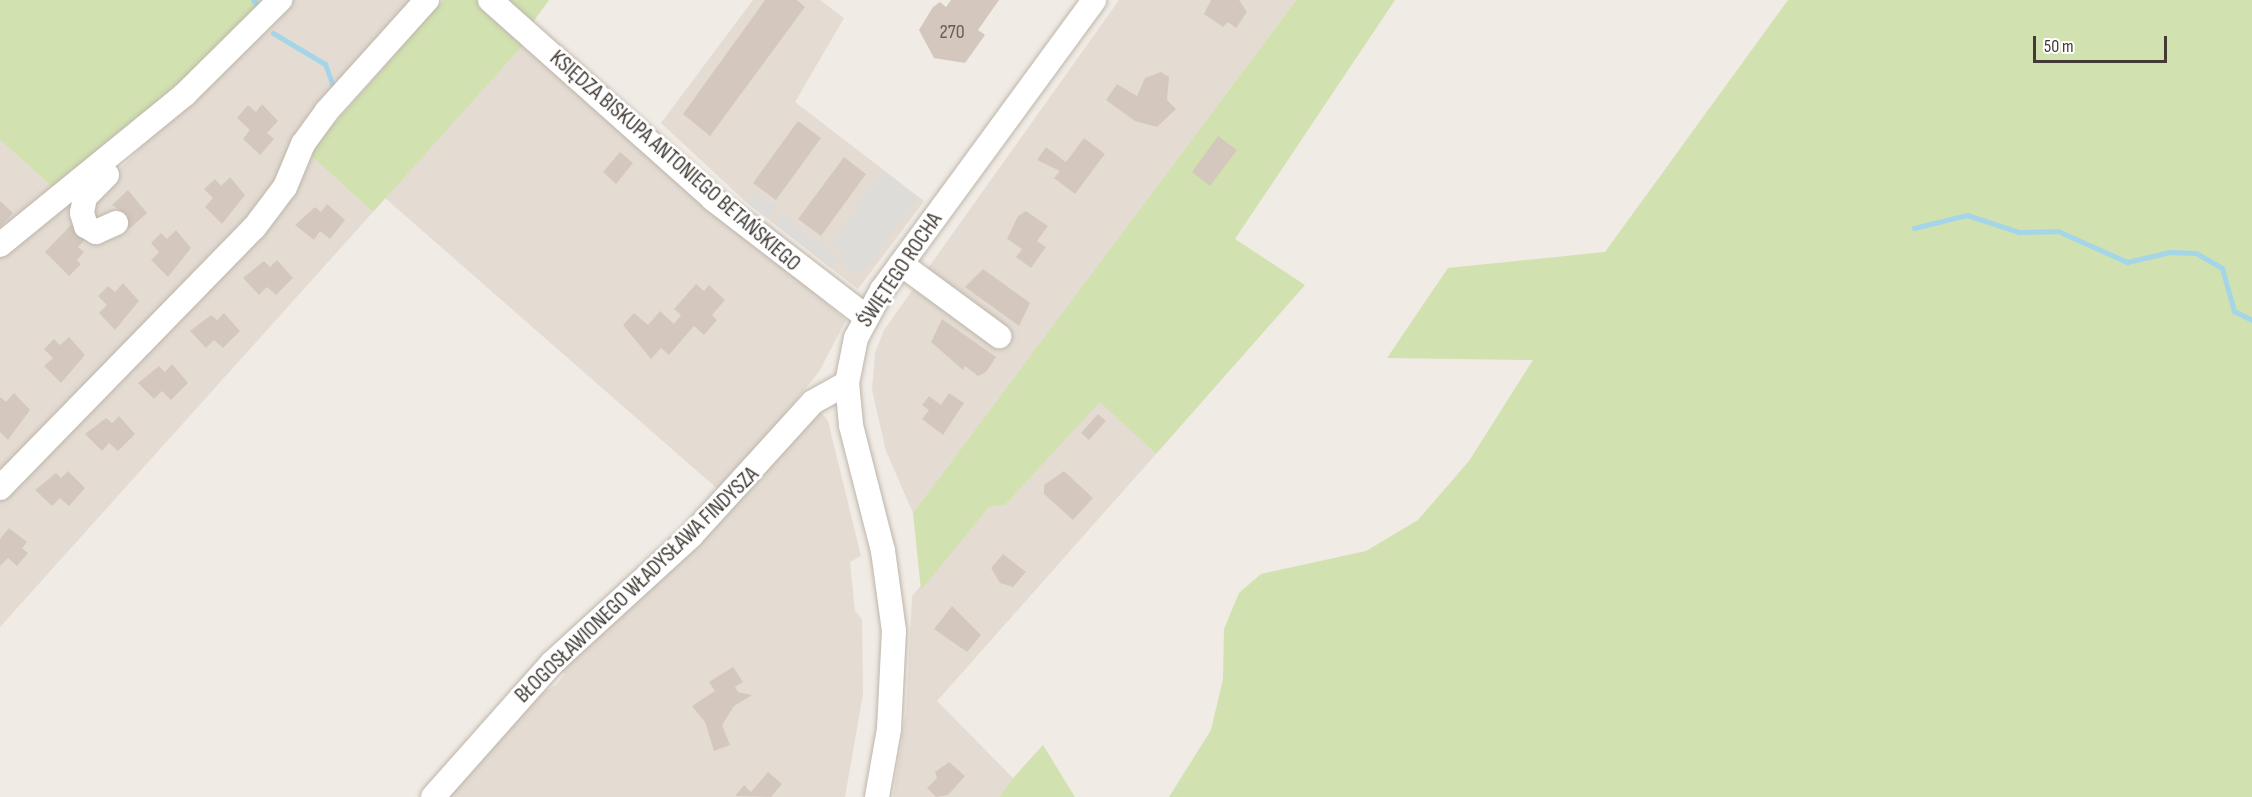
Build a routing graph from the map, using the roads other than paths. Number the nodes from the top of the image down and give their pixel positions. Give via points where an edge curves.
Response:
1 (280, 0) edge
2 (427, 0) edge
3 (490, 0) edge
4 (1094, 0) edge
5 (196, 83) junction
6 (689, 163) dead end
7 (116, 223) dead end
8 (0, 245) edge
9 (901, 264) junction
10 (842, 299) junction
11 (865, 316) junction
12 (999, 336) dead end
13 (847, 383) junction
14 (0, 488) edge
15 (433, 797) edge
16 (877, 797) edge

1 - 5 street
2 - 14 street via 326,112 303,144 285,188 254,228
3 - 10 street, KSIĘDZA BISKUPA ANTONIEGO BETAŃSKIEGO via 713,199
4 - 9 street, ŚWIĘTEGO ROCHA
5 - 7 street via 165,126 85,197 86,226 96,232
5 - 8 street
6 - 10 street via 833,277 842,286
9 - 11 street, ŚWIĘTEGO ROCHA
9 - 12 street
10 - 11 street, KSIĘDZA BISKUPA ANTONIEGO BETAŃSKIEGO
11 - 13 street, ŚWIĘTEGO ROCHA
13 - 15 street, BŁOGOSŁAWIONEGO WŁADYSŁAWA FINDYSZA via 813,402 691,537 552,663
13 - 16 street, ŚWIĘTEGO ROCHA via 851,426 893,611 892,695

